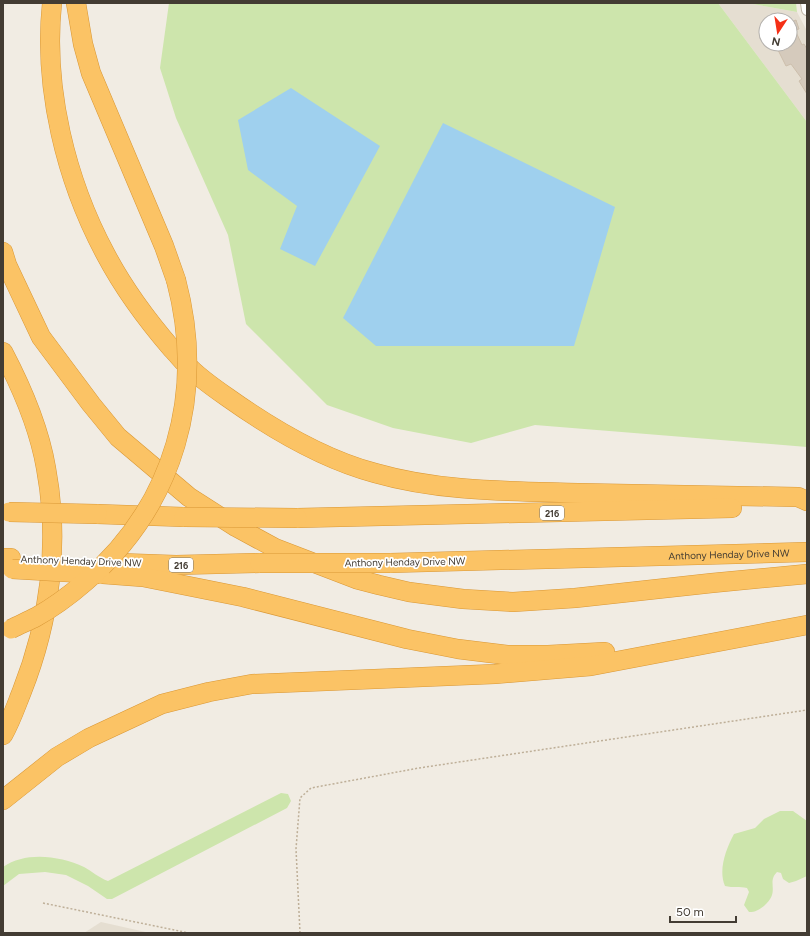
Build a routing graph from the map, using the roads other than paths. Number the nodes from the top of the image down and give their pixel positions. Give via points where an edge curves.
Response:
1 (52, 3) edge
2 (76, 3) edge
3 (806, 3) edge
4 (807, 10) edge
5 (3, 252) edge
6 (3, 352) edge
7 (807, 501) edge
8 (807, 506) edge
9 (6, 512) edge
10 (807, 552) edge
11 (7, 563) edge
12 (103, 568) junction
13 (807, 574) edge
14 (807, 621) edge
15 (807, 625) edge
16 (7, 630) edge
17 (3, 735) edge
18 (3, 800) edge

1 - 7 highway via 53,85 58,119 76,190 99,243 126,290 151,325 190,368 260,421 339,461 375,473 452,488 526,492 798,497
2 - 16 highway, bridge via 91,73 176,280 186,334 187,387 179,434 170,462 160,487 136,525 99,570 59,602 36,617
3 - 4 street
5 - 13 highway via 41,337 118,437 188,497 274,548 379,585 409,592 492,601 575,598
6 - 17 highway via 27,402 35,428 46,468 53,524 50,580 41,633 33,662
8 - 9 highway, 216, bridge via 297,518
10 - 12 highway, Anthony Henday Drive NW / 216, bridge
11 - 12 highway, Anthony Henday Drive NW / 216
12 - 14 highway via 243,597 407,639 506,655 601,652
15 - 18 highway via 576,667 495,674 252,684 209,692 162,704 89,738 57,756

